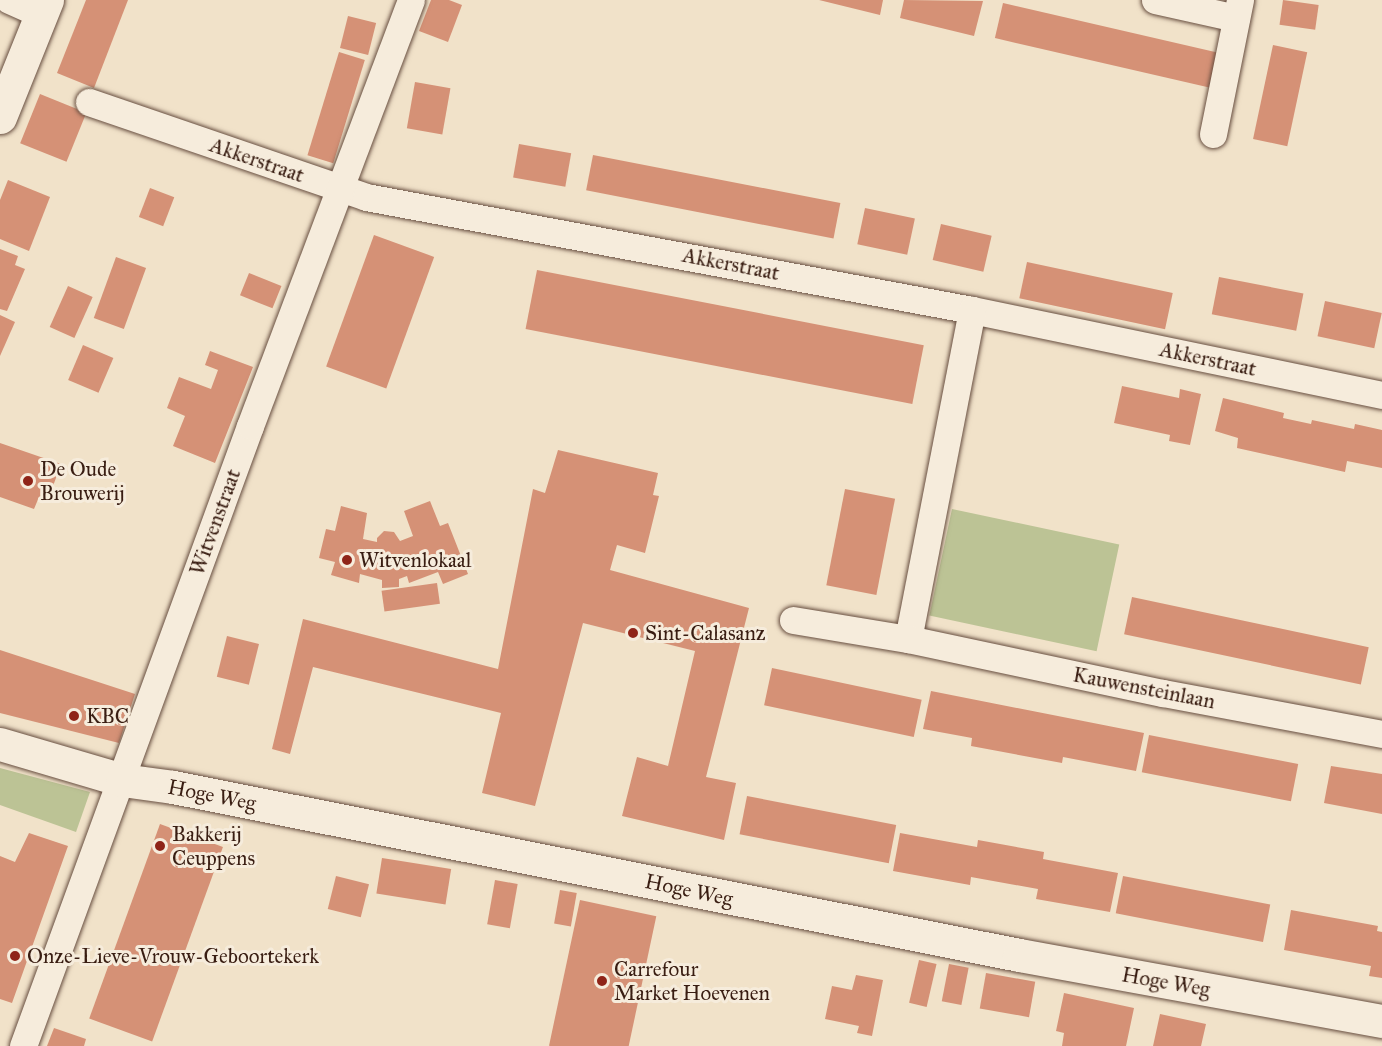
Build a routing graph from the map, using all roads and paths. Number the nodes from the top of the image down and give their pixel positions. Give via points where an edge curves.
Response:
1 (9, 0) edge
2 (411, 0) edge
3 (1155, 0) edge
4 (44, 7) edge
5 (1238, 9) edge
6 (89, 102) dead end
7 (0, 117) edge
8 (1214, 134) dead end
9 (340, 190) junction
10 (972, 310) junction
11 (1382, 395) edge
12 (793, 620) dead end
13 (908, 639) junction
14 (1382, 734) edge
15 (0, 744) edge
16 (122, 780) junction
17 (1382, 1021) edge
18 (23, 1046) edge

1 - 4 street
2 - 9 street, Witvenstraat
3 - 5 street
4 - 7 street
5 - 8 street
6 - 9 street, Akkerstraat
9 - 10 street, Akkerstraat
9 - 16 street, Witvenstraat
10 - 11 street, Akkerstraat
10 - 13 street
12 - 13 street, Kauwensteinlaan
13 - 14 street, Kauwensteinlaan
15 - 16 street, Hoge Weg
16 - 17 street, Hoge Weg via 184,789 1031,957
16 - 18 street, Witvenstraat

